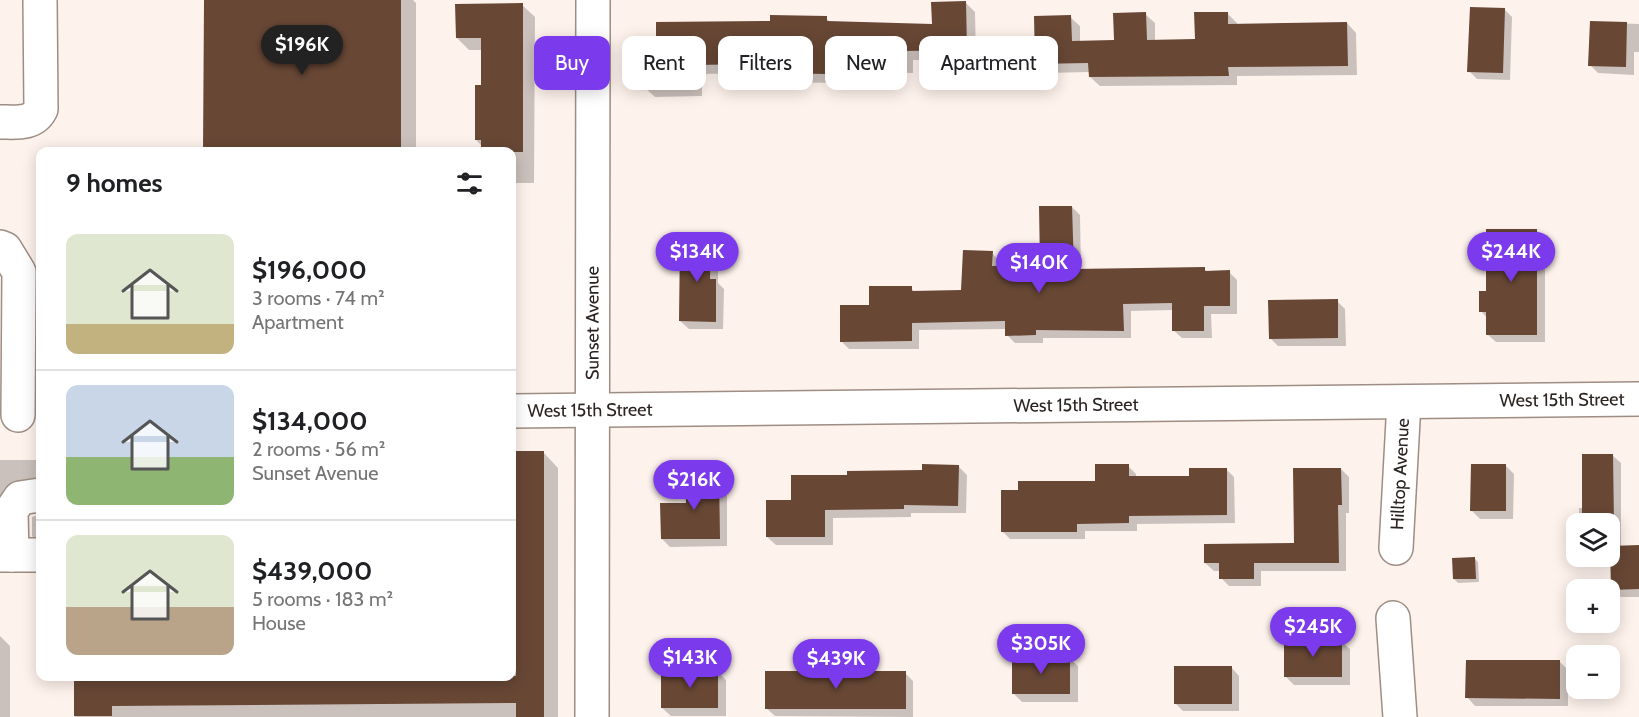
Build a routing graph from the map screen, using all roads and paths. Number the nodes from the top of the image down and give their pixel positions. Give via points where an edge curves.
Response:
1 (40, 0) edge
2 (593, 0) edge
3 (0, 122) edge
4 (0, 247) edge
5 (9, 331) edge
6 (1639, 399) edge
7 (1404, 402) junction
8 (516, 411) edge
9 (591, 411) junction
10 (20, 415) edge
11 (36, 496) edge
12 (1396, 548) dead end
13 (17, 555) edge
14 (1393, 618) dead end
15 (592, 717) edge
16 (1400, 717) edge

1 - 3 street via 41,109 28,122
2 - 9 street, Sunset Avenue
4 - 5 street via 19,272
5 - 10 street
6 - 7 street, West 15th Street
7 - 9 street, West 15th Street
7 - 12 street, Hilltop Avenue
8 - 9 street, West 15th Street
9 - 15 street, Sunset Avenue
11 - 13 street via 20,498 11,511
14 - 16 street

